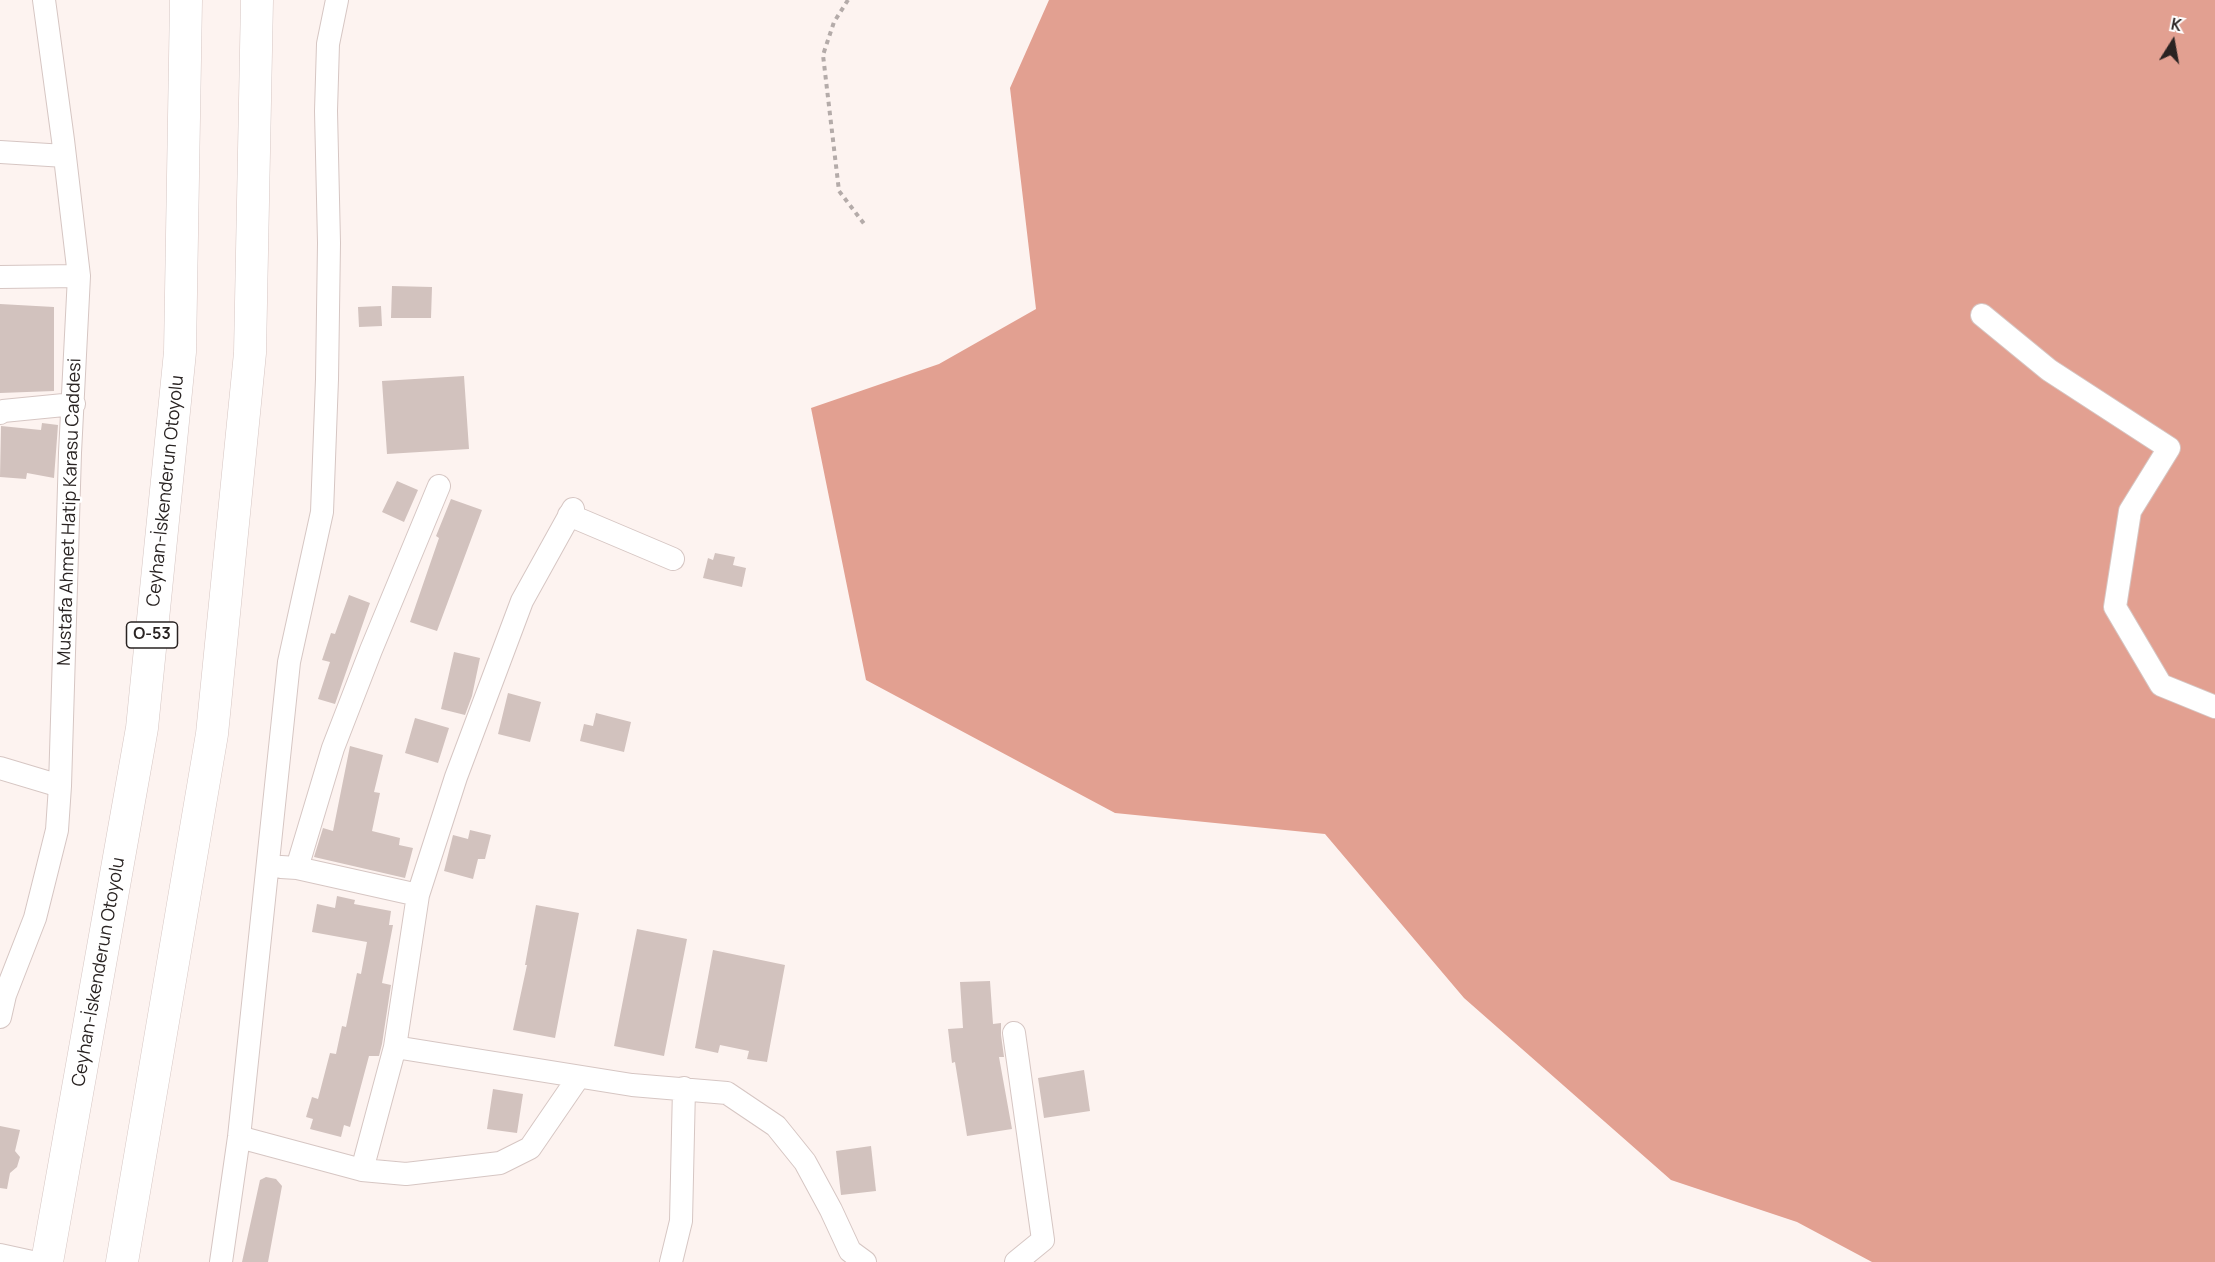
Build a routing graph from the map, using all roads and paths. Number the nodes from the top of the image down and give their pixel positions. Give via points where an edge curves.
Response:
1 (44, 0) edge
2 (186, 0) edge
3 (256, 0) edge
4 (337, 0) edge
5 (848, 0) edge
6 (0, 152) edge
7 (65, 156) junction
8 (865, 225) dead end
9 (79, 276) junction
10 (0, 277) edge
11 (1982, 315) dead end
12 (74, 404) junction
13 (0, 413) edge
14 (439, 486) dead end
15 (673, 559) dead end
16 (2215, 707) edge
17 (0, 768) edge
18 (60, 786) junction
19 (266, 867) junction
20 (297, 868) junction
21 (418, 895) junction
22 (0, 1017) edge
23 (1014, 1033) dead end
24 (395, 1047) junction
25 (578, 1077) junction
26 (684, 1088) junction
27 (239, 1137) junction
28 (362, 1170) junction
29 (0, 1255) edge
30 (32, 1262) edge
31 (47, 1262) edge
32 (122, 1262) edge
33 (221, 1262) edge
34 (671, 1262) edge
35 (865, 1262) edge
36 (1016, 1262) edge

1 - 7 street, Mustafa Ahmet Hatip Karasu Caddesi
2 - 31 highway, Ceyhan-İskenderun Otoyolu / O-53 via 180,352 142,729
3 - 32 highway via 250,353 212,734
4 - 19 street via 328,44 326,111 328,368 322,512 289,662
5 - 8 path via 834,22 824,55 839,191
6 - 7 street
7 - 9 street, Mustafa Ahmet Hatip Karasu Caddesi
9 - 10 street
9 - 12 street, Mustafa Ahmet Hatip Karasu Caddesi
11 - 16 street via 2049,370 2169,448 2130,511 2115,607 2161,685
12 - 13 street
12 - 18 street, Mustafa Ahmet Hatip Karasu Caddesi
14 - 20 street via 333,748
15 - 21 street via 571,512 522,601 456,777
17 - 18 street
18 - 22 street, Mustafa Ahmet Hatip Karasu Caddesi via 57,830 35,918
19 - 20 street
19 - 27 street
20 - 21 street
21 - 24 street
23 - 36 street via 1043,1240
24 - 25 street
24 - 28 street
25 - 26 street
25 - 28 street via 530,1148 500,1163 406,1174
26 - 34 street via 681,1221
26 - 35 street via 727,1093 776,1126 805,1162 850,1251
27 - 28 street
27 - 33 street
29 - 30 street

